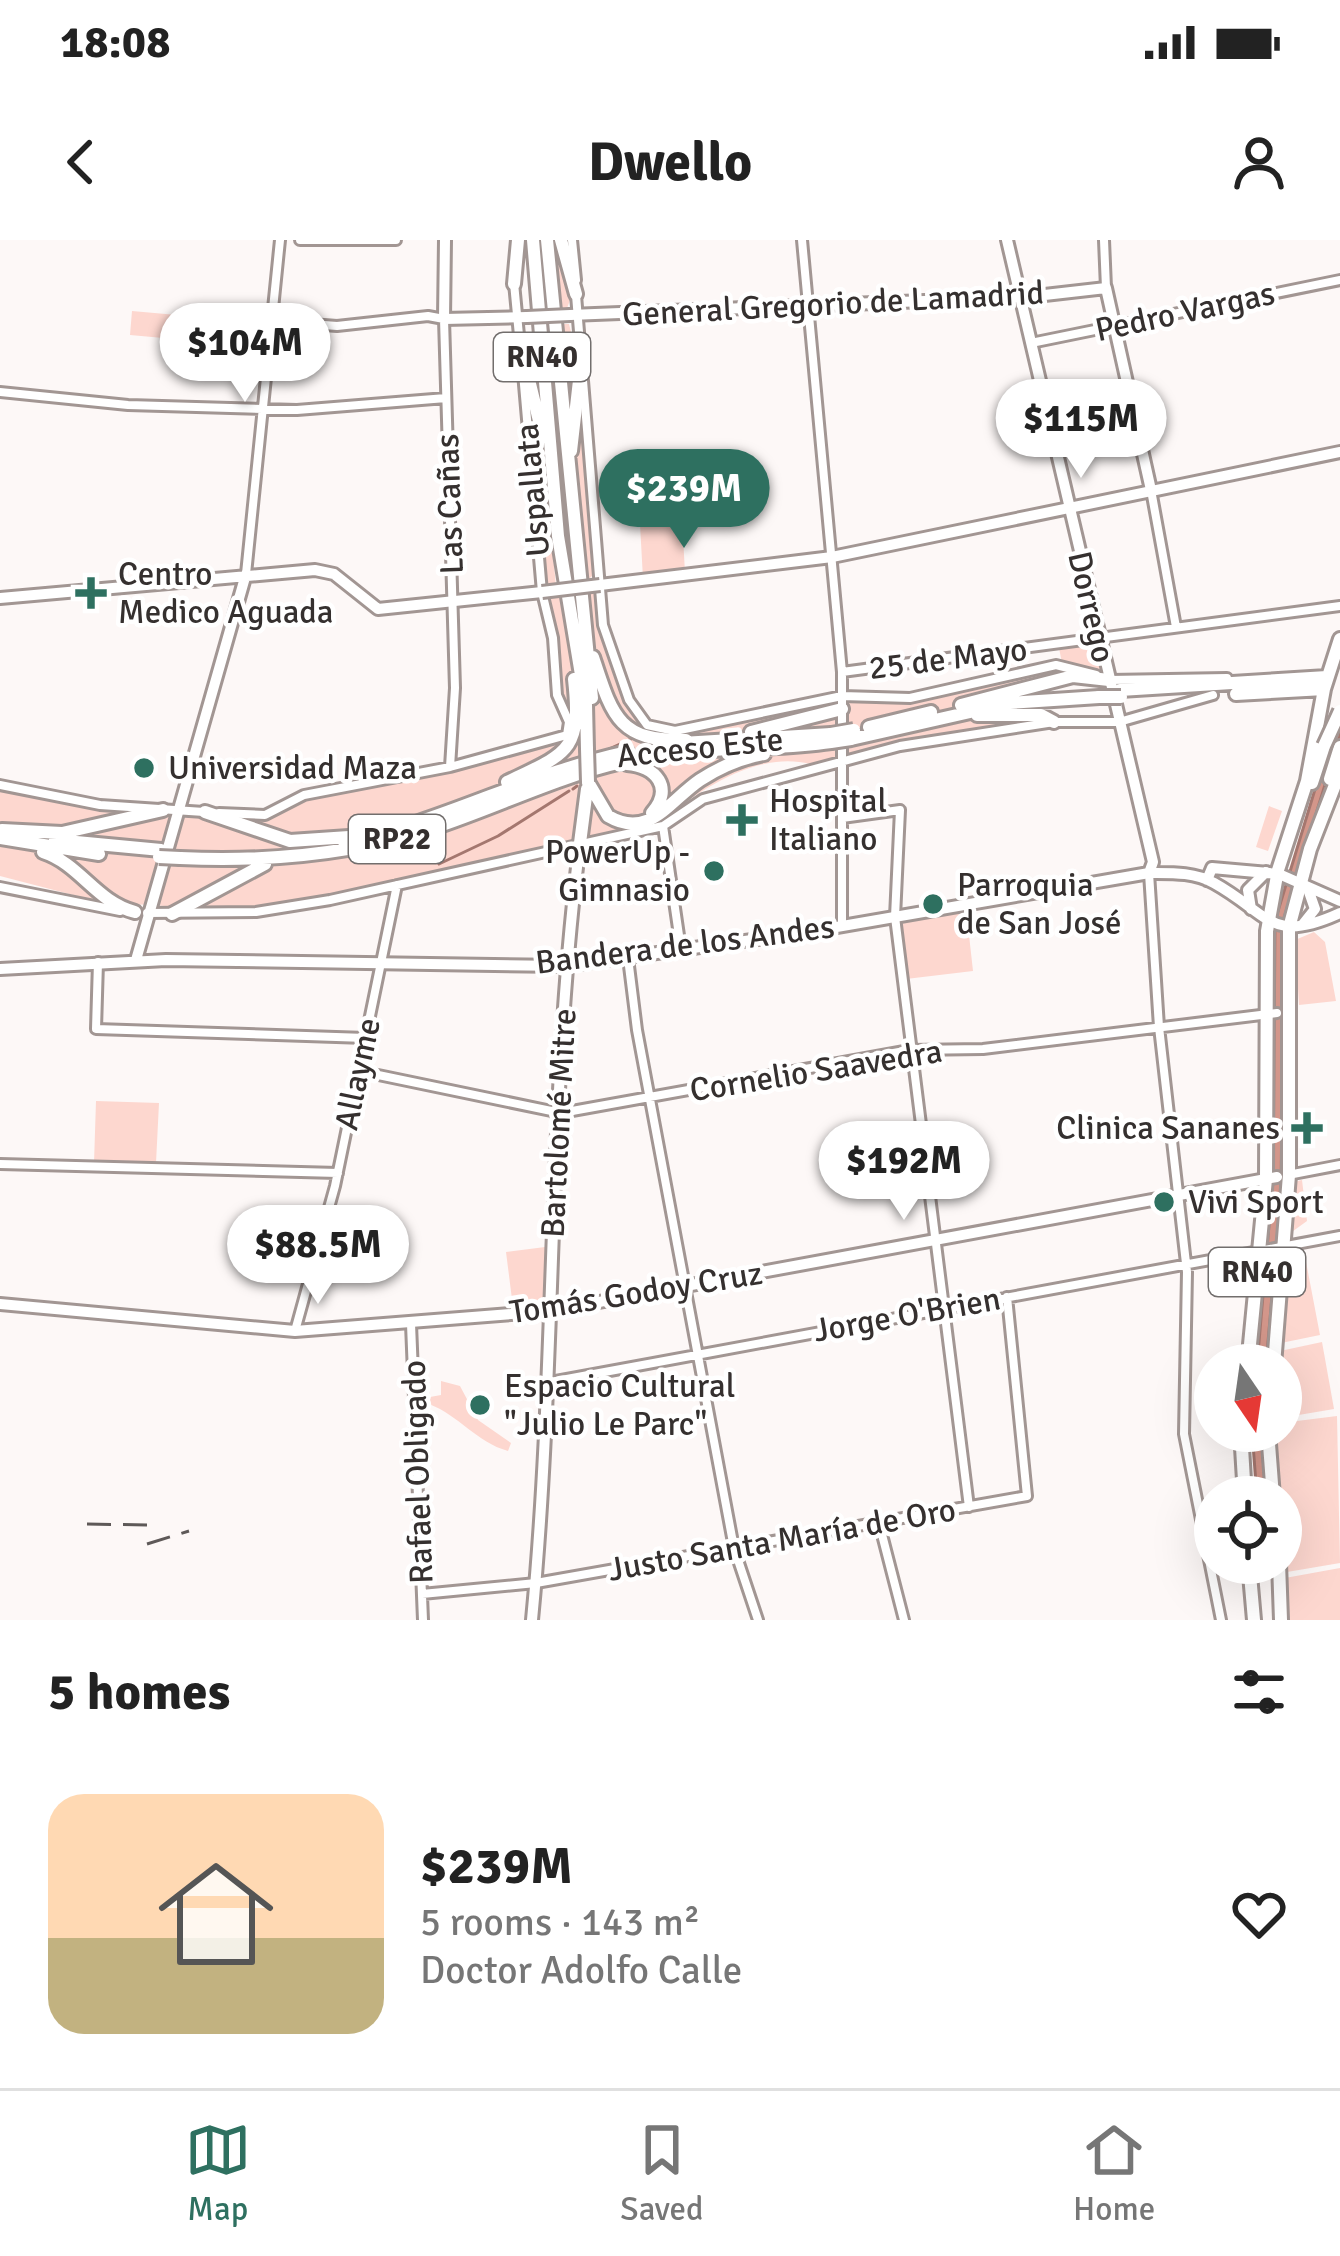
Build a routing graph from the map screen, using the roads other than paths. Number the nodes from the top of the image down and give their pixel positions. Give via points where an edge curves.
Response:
1 (280, 240) edge
2 (300, 240) edge
3 (396, 240) edge
4 (445, 240) edge
5 (515, 240) edge
6 (532, 240) edge
7 (547, 240) edge
8 (561, 240) edge
9 (572, 240) edge
10 (802, 240) edge
11 (1007, 240) edge
12 (1104, 240) edge
13 (1340, 280) edge
14 (514, 284) joint
15 (1106, 288) junction
16 (576, 294) junction
17 (1019, 295) junction
18 (809, 303) junction
19 (573, 315) junction
20 (522, 317) junction
21 (445, 320) junction
22 (272, 321) junction
23 (1114, 326) junction
24 (520, 343) junction
25 (1030, 343) junction
26 (582, 354) junction
27 (0, 392) edge
28 (446, 398) junction
29 (266, 409) junction
30 (1340, 452) edge
31 (552, 473) junction
32 (1151, 490) junction
33 (571, 506) junction
34 (1068, 507) junction
35 (832, 557) junction
36 (246, 574) junction
37 (600, 585) junction
38 (542, 592) junction
39 (0, 598) edge
40 (453, 603) junction
41 (1340, 606) edge
42 (569, 624) junction
43 (1176, 627) junction
44 (585, 631) junction
45 (1099, 639) junction
46 (1340, 639) edge
47 (1334, 655) junction
48 (842, 672) junction
49 (1275, 678) junction
50 (1300, 682) junction
51 (1340, 687) edge
52 (1110, 691) junction
53 (1212, 691) junction
54 (1329, 700) edge
55 (842, 703) junction
56 (1054, 722) junction
57 (1119, 722) junction
58 (894, 730) junction
59 (842, 736) junction
60 (717, 740) junction
61 (699, 741) junction
62 (806, 746) junction
63 (590, 749) junction
64 (1340, 749) edge
65 (843, 765) junction
66 (602, 766) junction
67 (449, 767) junction
68 (1340, 772) edge
69 (590, 781) junction
70 (0, 785) edge
71 (163, 810) junction
72 (182, 811) junction
73 (205, 812) junction
74 (842, 818) junction
75 (663, 826) junction
76 (2, 834) edge
77 (374, 836) junction
78 (392, 836) junction
79 (580, 843) junction
80 (1310, 849) junction
81 (170, 854) junction
82 (1149, 873) junction
83 (1210, 874) junction
84 (1287, 877) junction
85 (397, 885) junction
86 (0, 887) edge
87 (1340, 901) edge
88 (135, 912) junction
89 (151, 913) junction
90 (1340, 913) edge
91 (172, 914) junction
92 (895, 917) junction
93 (1278, 925) junction
94 (842, 926) junction
95 (681, 950) junction
96 (628, 958) junction
97 (136, 960) junction
98 (98, 962) junction
99 (381, 964) junction
100 (562, 966) junction
101 (0, 969) edge
102 (1288, 990) junction
103 (1301, 1010) dead end
104 (1272, 1014) junction
105 (1159, 1028) junction
106 (366, 1037) junction
107 (1301, 1041) dead end
108 (910, 1050) junction
109 (1288, 1056) junction
110 (359, 1071) junction
111 (650, 1097) junction
112 (561, 1113) junction
113 (0, 1164) edge
114 (1340, 1166) edge
115 (338, 1173) junction
116 (1277, 1177) junction
117 (1179, 1195) junction
118 (1340, 1236) edge
119 (935, 1241) junction
120 (1272, 1248) junction
121 (1186, 1264) junction
122 (685, 1288) junction
123 (1007, 1297) junction
124 (0, 1304) edge
125 (943, 1308) junction
126 (547, 1311) junction
127 (411, 1324) junction
128 (295, 1331) junction
129 (1252, 1344) edge
130 (1274, 1344) edge
131 (698, 1354) junction
132 (544, 1383) junction
133 (970, 1508) junction
134 (879, 1523) junction
135 (734, 1548) junction
136 (536, 1583) junction
137 (1251, 1584) edge
138 (1280, 1584) edge
139 (422, 1594) junction
140 (423, 1620) edge
141 (532, 1620) edge
142 (758, 1620) edge
143 (904, 1620) edge
144 (1221, 1620) edge
145 (1254, 1620) edge
146 (1281, 1620) edge

1 - 22 street
2 - 3 street
4 - 21 main road, Las Cañas
5 - 14 highway
6 - 31 highway, RN40
7 - 33 highway, RN40
8 - 16 highway
9 - 16 street
10 - 18 street
11 - 17 main road, Dorrego
12 - 15 street
13 - 23 street, Pedro Vargas
14 - 20 street, Uspallata
15 - 17 main road, General Gregorio de Lamadrid
15 - 23 main road
16 - 19 street
17 - 18 main road, General Gregorio de Lamadrid
17 - 25 main road, Dorrego
18 - 19 main road, General Gregorio de Lamadrid
18 - 35 street
19 - 20 main road, General Gregorio de Lamadrid, bridge
19 - 26 street
20 - 21 main road, General Gregorio de Lamadrid
20 - 24 street, Uspallata
21 - 22 street, General Gregorio de Lamadrid
21 - 28 street, Las Cañas
22 - 29 street
23 - 25 street, Pedro Vargas
23 - 32 main road
24 - 31 highway
24 - 38 street, Uspallata
25 - 34 main road, Dorrego
26 - 33 highway
26 - 37 street
27 - 29 street
28 - 29 street
28 - 40 street, Las Cañas
29 - 36 street
30 - 32 main road
31 - 42 highway, RN40
32 - 34 main road
32 - 43 street
33 - 44 highway, RN40
34 - 35 main road
34 - 45 main road, Dorrego
35 - 37 main road
35 - 48 street
36 - 39 main road
36 - 40 main road via 328,572 378,609
36 - 72 main road
37 - 38 main road, bridge
37 - 55 street via 605,638 629,700 652,728
38 - 40 main road
38 - 67 street, Uspallata via 566,735
40 - 67 street, Las Cañas
41 - 43 street, 25 de Mayo
42 - 63 highway, RN40
42 - 78 highway via 578,727 568,749
43 - 45 street, 25 de Mayo
44 - 61 highway via 625,727 650,741
44 - 63 highway, RN40
45 - 48 street, 25 de Mayo
45 - 52 main road, Dorrego
46 - 47 highway
47 - 50 highway
47 - 54 highway
48 - 55 street
49 - 50 highway
49 - 52 street
49 - 53 highway
50 - 53 highway, Acceso Este / RP22
50 - 54 highway
50 - 54 highway, Acceso Este / RP22
51 - 54 main road, Acceso Este / RP22
52 - 53 highway, Acceso Este / RP22
52 - 55 street via 1056,665 910,698
52 - 57 main road, Dorrego
52 - 58 highway, Acceso Este / RP22 via 1019,701
52 - 59 highway, Acceso Este / RP22 via 1026,693
53 - 57 street
54 - 84 highway, RN40
54 - 84 highway, RN40, bridge
55 - 59 street
55 - 60 highway
56 - 57 street
56 - 58 highway via 1041,715 972,716
56 - 65 street via 900,746
57 - 82 main road, Dorrego via 1153,862
58 - 59 highway, Acceso Este / RP22
59 - 60 highway, Acceso Este / RP22
59 - 62 highway, Acceso Este / RP22
59 - 65 street
60 - 61 highway, Acceso Este / RP22
61 - 78 highway, Acceso Este / RP22 via 571,766
62 - 66 highway, Acceso Este / RP22 via 688,750
62 - 69 highway via 732,763 638,824 608,817
63 - 69 highway, RN40, bridge
64 - 80 highway, RN40
65 - 74 street
65 - 75 street via 703,799
66 - 69 highway via 654,772 663,788 659,806 642,818 620,817
66 - 78 highway, Acceso Este / RP22
67 - 73 street via 304,795 265,815
68 - 80 highway, RN40
69 - 79 highway
70 - 71 street
71 - 72 street
71 - 76 highway via 62,833
72 - 73 street
72 - 81 main road
73 - 77 highway via 290,841
74 - 92 street via 900,810
74 - 94 street
75 - 79 street
75 - 95 street
76 - 81 highway, Acceso Este / RP22
76 - 88 highway via 57,857 113,905
77 - 78 highway, Acceso Este / RP22
77 - 81 highway, Acceso Este / RP22
78 - 81 highway, Acceso Este / RP22 via 278,858
78 - 91 highway via 259,866
79 - 85 street
79 - 100 main road, Bartolomé Mitre
80 - 84 highway, RN40
81 - 89 main road
82 - 83 main road, Bandera de los Andes
82 - 92 main road, Bandera de los Andes
82 - 105 street
83 - 84 main road, Bandera de los Andes
83 - 93 main road
84 - 87 main road, Bandera de los Andes
84 - 93 highway, RN40
84 - 93 highway, RN40
84 - 93 main road via 1252,891
84 - 93 main road via 1315,909
85 - 91 street via 256,912
85 - 99 street, Allayme
86 - 88 street
88 - 89 street
89 - 91 street
89 - 97 main road
90 - 93 main road
92 - 94 main road, Bandera de los Andes
92 - 108 street
93 - 102 highway, RN40
93 - 104 highway, RN40
94 - 95 main road, Bandera de los Andes
95 - 96 main road, Bandera de los Andes
96 - 100 main road, Bandera de los Andes
96 - 111 street
97 - 98 main road, Bandera de los Andes
97 - 99 main road, Bandera de los Andes
98 - 101 main road, Bandera de los Andes
98 - 106 street via 96,1029
99 - 100 main road, Bandera de los Andes
99 - 106 street, Allayme
100 - 112 main road, Bartolomé Mitre
102 - 103 highway
102 - 109 highway, RN40
104 - 105 street, Cornelio Saavedra
104 - 116 highway, RN40
105 - 108 street, Cornelio Saavedra
105 - 117 street
106 - 110 street, Allayme
107 - 109 highway
108 - 111 street, Cornelio Saavedra
108 - 119 street
109 - 116 highway, RN40
110 - 112 street, Cornelio Saavedra
110 - 115 street, Allayme
111 - 112 street, Cornelio Saavedra
111 - 122 street
112 - 126 main road, Bartolomé Mitre
113 - 115 street
114 - 116 street
115 - 128 street, Allayme
116 - 117 main road, Tomás Godoy Cruz
116 - 120 highway, RN40
116 - 120 highway, RN40
117 - 119 main road, Tomás Godoy Cruz
117 - 121 street
118 - 120 street, Jorge O'Brien
119 - 122 main road, Tomás Godoy Cruz
119 - 125 street
120 - 121 street, Jorge O'Brien
120 - 129 highway, RN40
120 - 130 highway, RN40
121 - 123 street, Jorge O'Brien
121 - 144 street via 1184,1434
122 - 126 main road, Tomás Godoy Cruz
122 - 131 street
123 - 125 street, Jorge O'Brien
123 - 133 street, Justo Santa María de Oro via 1027,1496
124 - 128 main road, Tomás Godoy Cruz
125 - 131 street, Jorge O'Brien
125 - 133 street
126 - 127 main road, Tomás Godoy Cruz
126 - 132 main road, Bartolomé Mitre
127 - 128 main road, Tomás Godoy Cruz
127 - 139 street, Rafael Obligado
131 - 132 street, Jorge O'Brien
131 - 135 street
132 - 136 main road, Bartolomé Mitre
133 - 134 street, Justo Santa María de Oro
134 - 135 street, Justo Santa María de Oro
134 - 143 street
135 - 136 street, Justo Santa María de Oro
135 - 142 street
136 - 139 street, Justo Santa María de Oro
136 - 141 main road, Bartolomé Mitre
137 - 145 highway
138 - 146 highway
139 - 140 street, Rafael Obligado

